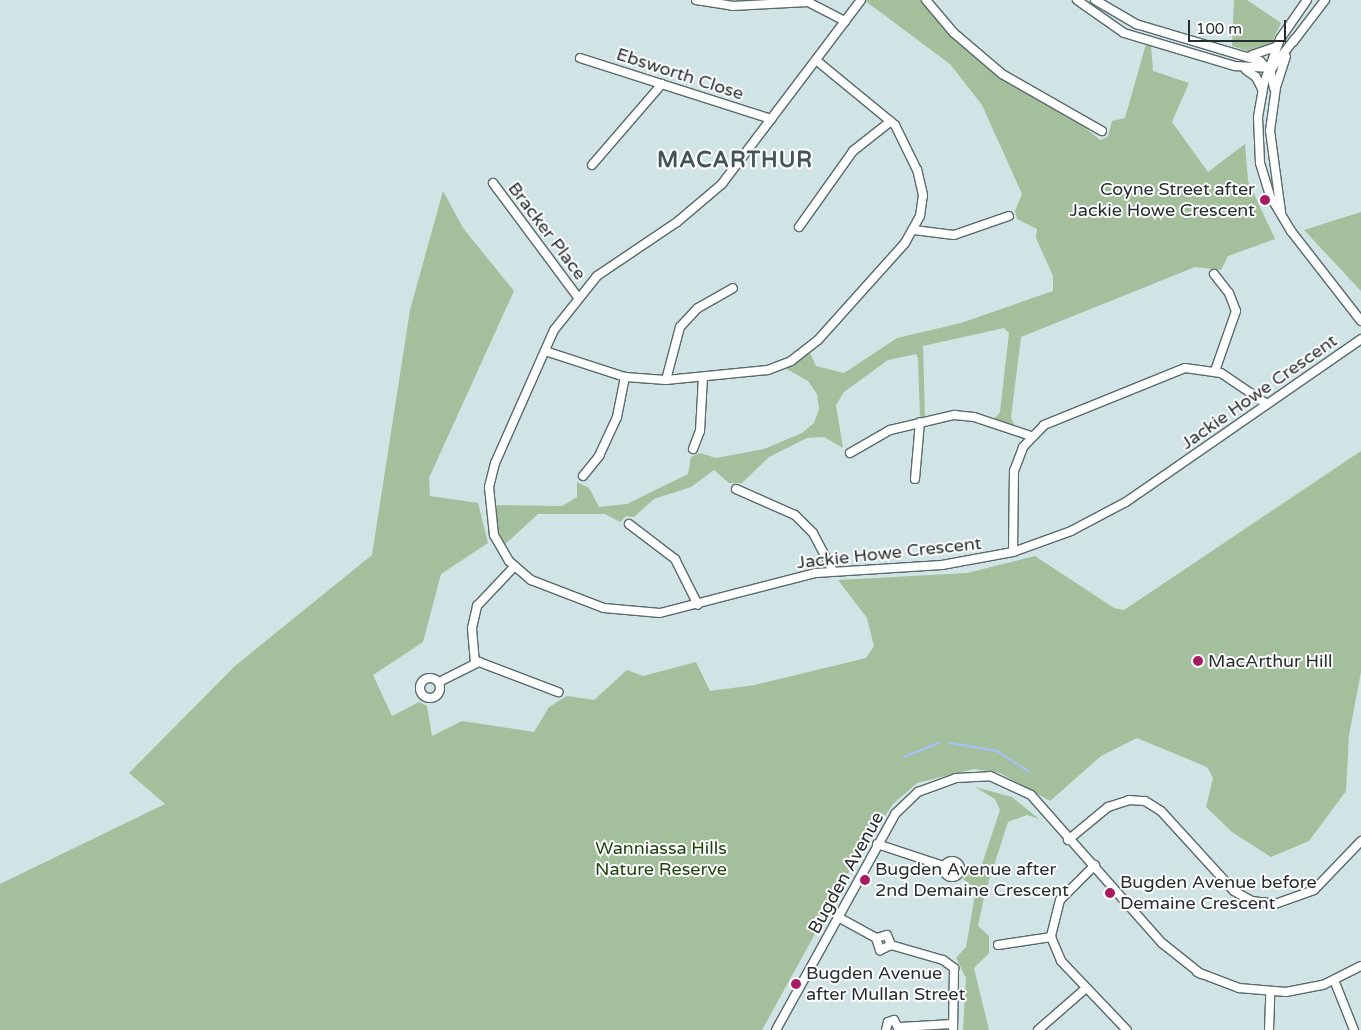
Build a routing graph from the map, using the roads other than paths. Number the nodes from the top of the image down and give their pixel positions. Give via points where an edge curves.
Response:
1 (696, 0) edge
2 (861, 0) edge
3 (926, 0) edge
4 (1077, 0) edge
5 (1095, 0) edge
6 (1307, 0) edge
7 (1325, 0) edge
8 (845, 21) junction
9 (1295, 39) junction
10 (1277, 46) junction
11 (1239, 54) junction
12 (580, 58) dead end
13 (816, 60) junction
14 (1235, 66) junction
15 (1269, 69) junction
16 (662, 84) junction
17 (1262, 91) junction
18 (1275, 92) junction
19 (771, 119) junction
20 (891, 121) junction
21 (1102, 131) dead end
22 (592, 165) dead end
23 (492, 183) dead end
24 (1282, 214) junction
25 (1009, 216) dead end
26 (799, 228) dead end
27 (914, 230) junction
28 (1214, 274) dead end
29 (733, 288) dead end
30 (577, 296) junction
31 (1361, 322) edge
32 (1361, 339) edge
33 (545, 351) junction
34 (1215, 371) junction
35 (625, 377) junction
36 (704, 377) junction
37 (666, 380) junction
38 (1267, 404) junction
39 (920, 422) junction
40 (1031, 436) junction
41 (693, 449) dead end
42 (850, 453) dead end
43 (584, 476) dead end
44 (915, 479) dead end
45 (736, 489) dead end
46 (629, 524) dead end
47 (1013, 552) junction
48 (515, 566) junction
49 (833, 571) junction
50 (698, 605) junction
51 (475, 663) junction
52 (439, 682) dead end
53 (558, 692) dead end
54 (1070, 839) junction
55 (1361, 841) edge
56 (877, 844) junction
57 (944, 866) dead end
58 (1093, 866) junction
59 (838, 917) junction
60 (1051, 937) junction
61 (876, 938) junction
62 (998, 944) dead end
63 (891, 945) junction
64 (1361, 966) edge
65 (1334, 980) junction
66 (1084, 989) junction
67 (1270, 992) junction
68 (953, 1027) edge
69 (899, 1028) edge
70 (776, 1030) edge
71 (886, 1030) edge
72 (1038, 1030) edge
73 (1127, 1030) edge
74 (1269, 1030) edge
75 (1354, 1030) edge

1 - 8 street via 723,6 808,2
2 - 8 street, Jackie Howe Crescent
3 - 21 street via 954,33 1002,74
4 - 14 street via 1124,33
5 - 11 street via 1136,24
6 - 10 street
7 - 9 street
8 - 13 street, Jackie Howe Crescent
9 - 15 street
9 - 18 street
10 - 11 street via 1260,56
10 - 15 street
11 - 15 street via 1260,61
12 - 16 street, Ebsworth Close
13 - 19 street, Jackie Howe Crescent
13 - 20 street
14 - 15 street
14 - 17 street via 1252,73
15 - 17 street
15 - 18 street
16 - 19 street, Ebsworth Close
16 - 22 street
17 - 24 street via 1260,163 1270,196
18 - 24 street via 1271,151
19 - 30 street, Jackie Howe Crescent via 713,193 603,271
20 - 26 street via 853,151
20 - 27 street via 921,182 922,210
23 - 30 street, Bracker Place
24 - 31 street
25 - 27 street via 954,235
27 - 36 street via 801,355 768,370
28 - 34 street via 1230,293 1236,311
29 - 37 street via 698,308 680,327
30 - 33 street, Jackie Howe Crescent
32 - 38 street, Jackie Howe Crescent
33 - 35 street
33 - 48 street, Jackie Howe Crescent via 488,487 491,527
34 - 38 street
34 - 40 street via 1185,368 1166,372 1054,420
35 - 37 street
35 - 43 street via 617,417 599,456
36 - 37 street
36 - 41 street via 700,431
38 - 47 street, Jackie Howe Crescent via 1099,518
39 - 40 street via 968,416
39 - 42 street via 890,430
39 - 44 street
40 - 47 street via 1014,471
45 - 49 street via 796,515 813,533
46 - 50 street via 675,559
47 - 49 street, Jackie Howe Crescent via 942,565
48 - 50 street, Jackie Howe Crescent via 544,586 604,608 660,612
48 - 51 street via 477,606 472,628
49 - 50 street, Jackie Howe Crescent via 764,584
51 - 52 street
51 - 53 street
54 - 55 street via 1108,807 1129,800 1145,801 1161,811 1234,892 1262,904 1305,896
54 - 56 street, Bugden Avenue via 1040,804 1014,788 979,777 940,782 918,792 895,814
54 - 58 street, Bugden Avenue
56 - 57 street
56 - 59 street, Bugden Avenue
58 - 60 street via 1060,900
58 - 67 street, Bugden Avenue via 1168,951 1201,974 1228,986
59 - 61 street
59 - 70 street, Bugden Avenue
60 - 62 street
60 - 66 street via 1061,962
61 - 63 street via 887,935
61 - 63 street via 880,950
63 - 68 street via 943,960 954,968
64 - 65 street, Bugden Avenue
65 - 67 street, Bugden Avenue via 1302,990
65 - 75 street
66 - 72 street
66 - 73 street
67 - 74 street
68 - 69 street
69 - 71 street via 890,1020

